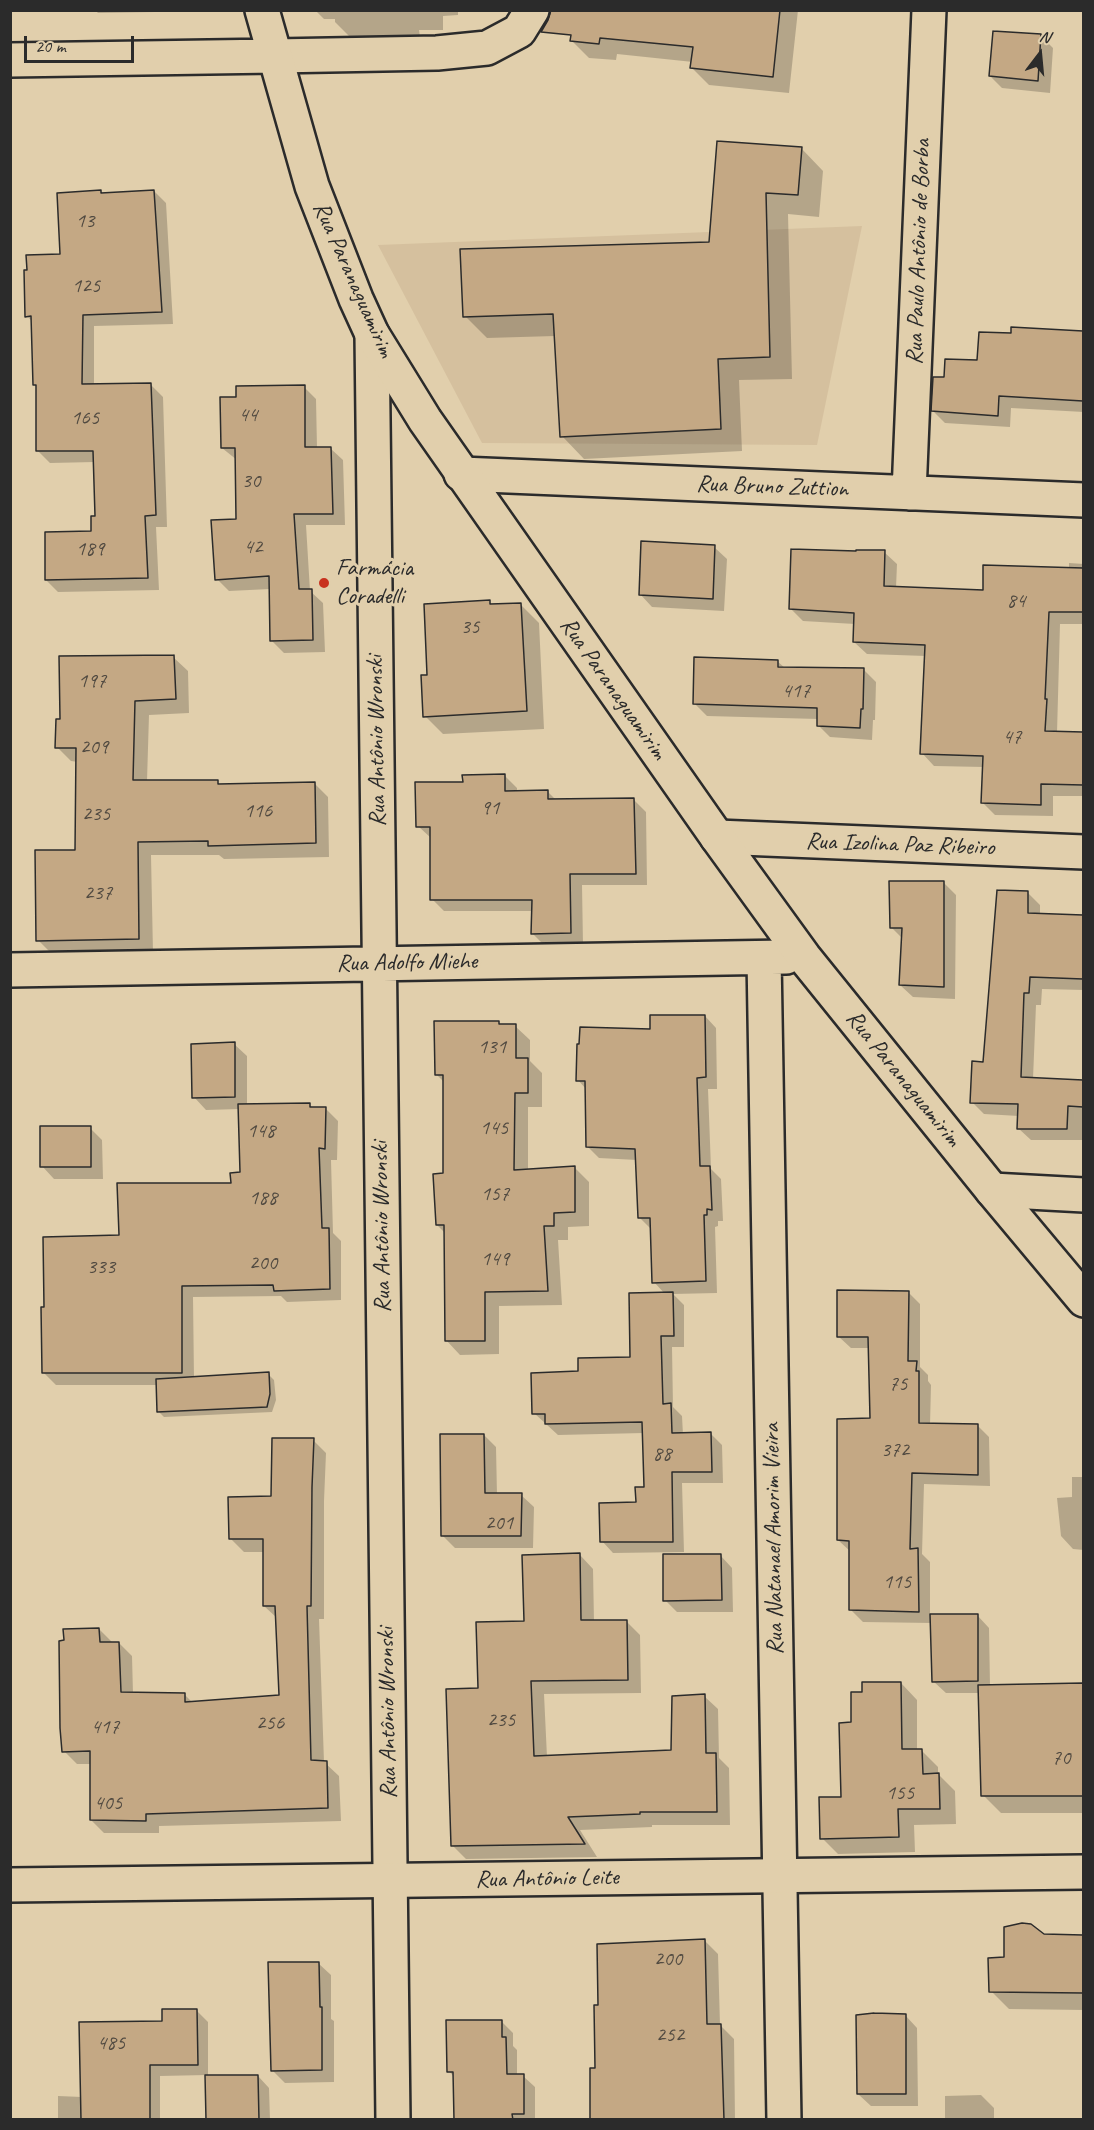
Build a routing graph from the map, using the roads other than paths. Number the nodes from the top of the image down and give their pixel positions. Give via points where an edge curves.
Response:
1 (262, 10) edge
2 (532, 10) edge
3 (929, 10) edge
4 (275, 56) junction
5 (10, 60) edge
6 (372, 334) junction
7 (461, 474) junction
8 (909, 492) junction
9 (1083, 500) edge
10 (717, 837) junction
11 (1083, 852) edge
12 (764, 957) junction
13 (804, 957) junction
14 (379, 964) junction
15 (10, 970) edge
16 (992, 1190) junction
17 (1083, 1195) edge
18 (1083, 1300) edge
19 (1083, 1872) edge
20 (780, 1876) junction
21 (390, 1881) junction
22 (10, 1885) edge
23 (393, 2120) edge
24 (784, 2120) edge

1 - 4 street, Rua Paranaguamirim
2 - 4 street via 519,31 487,48 437,53
3 - 8 street, Rua Paulo Antônio de Borba
4 - 5 street
4 - 6 street, Rua Paranaguamirim via 312,186
6 - 7 street, Rua Paranaguamirim
6 - 14 street, Rua Antônio Wronski
7 - 8 street, Rua Bruno Zuttion
7 - 10 street, Rua Paranaguamirim
8 - 9 street, Rua Bruno Zuttion
10 - 11 street, Rua Izolina Paz Ribeiro
10 - 13 street, Rua Paranaguamirim
12 - 13 street, Rua Adolfo Miehe
12 - 14 street, Rua Adolfo Miehe
12 - 20 street, Rua Natanael Amorim Vieira
13 - 16 street, Rua Paranaguamirim
14 - 15 street, Rua Adolfo Miehe
14 - 21 street, Rua Antônio Wronski
16 - 17 street
16 - 18 street, Rua Paranaguamirim
19 - 20 street, Rua Antônio Leite
20 - 21 street, Rua Antônio Leite
20 - 24 street, Rua Natanael Amorim Vieira
21 - 22 street, Rua Antônio Leite
21 - 23 street, Rua Antônio Wronski

